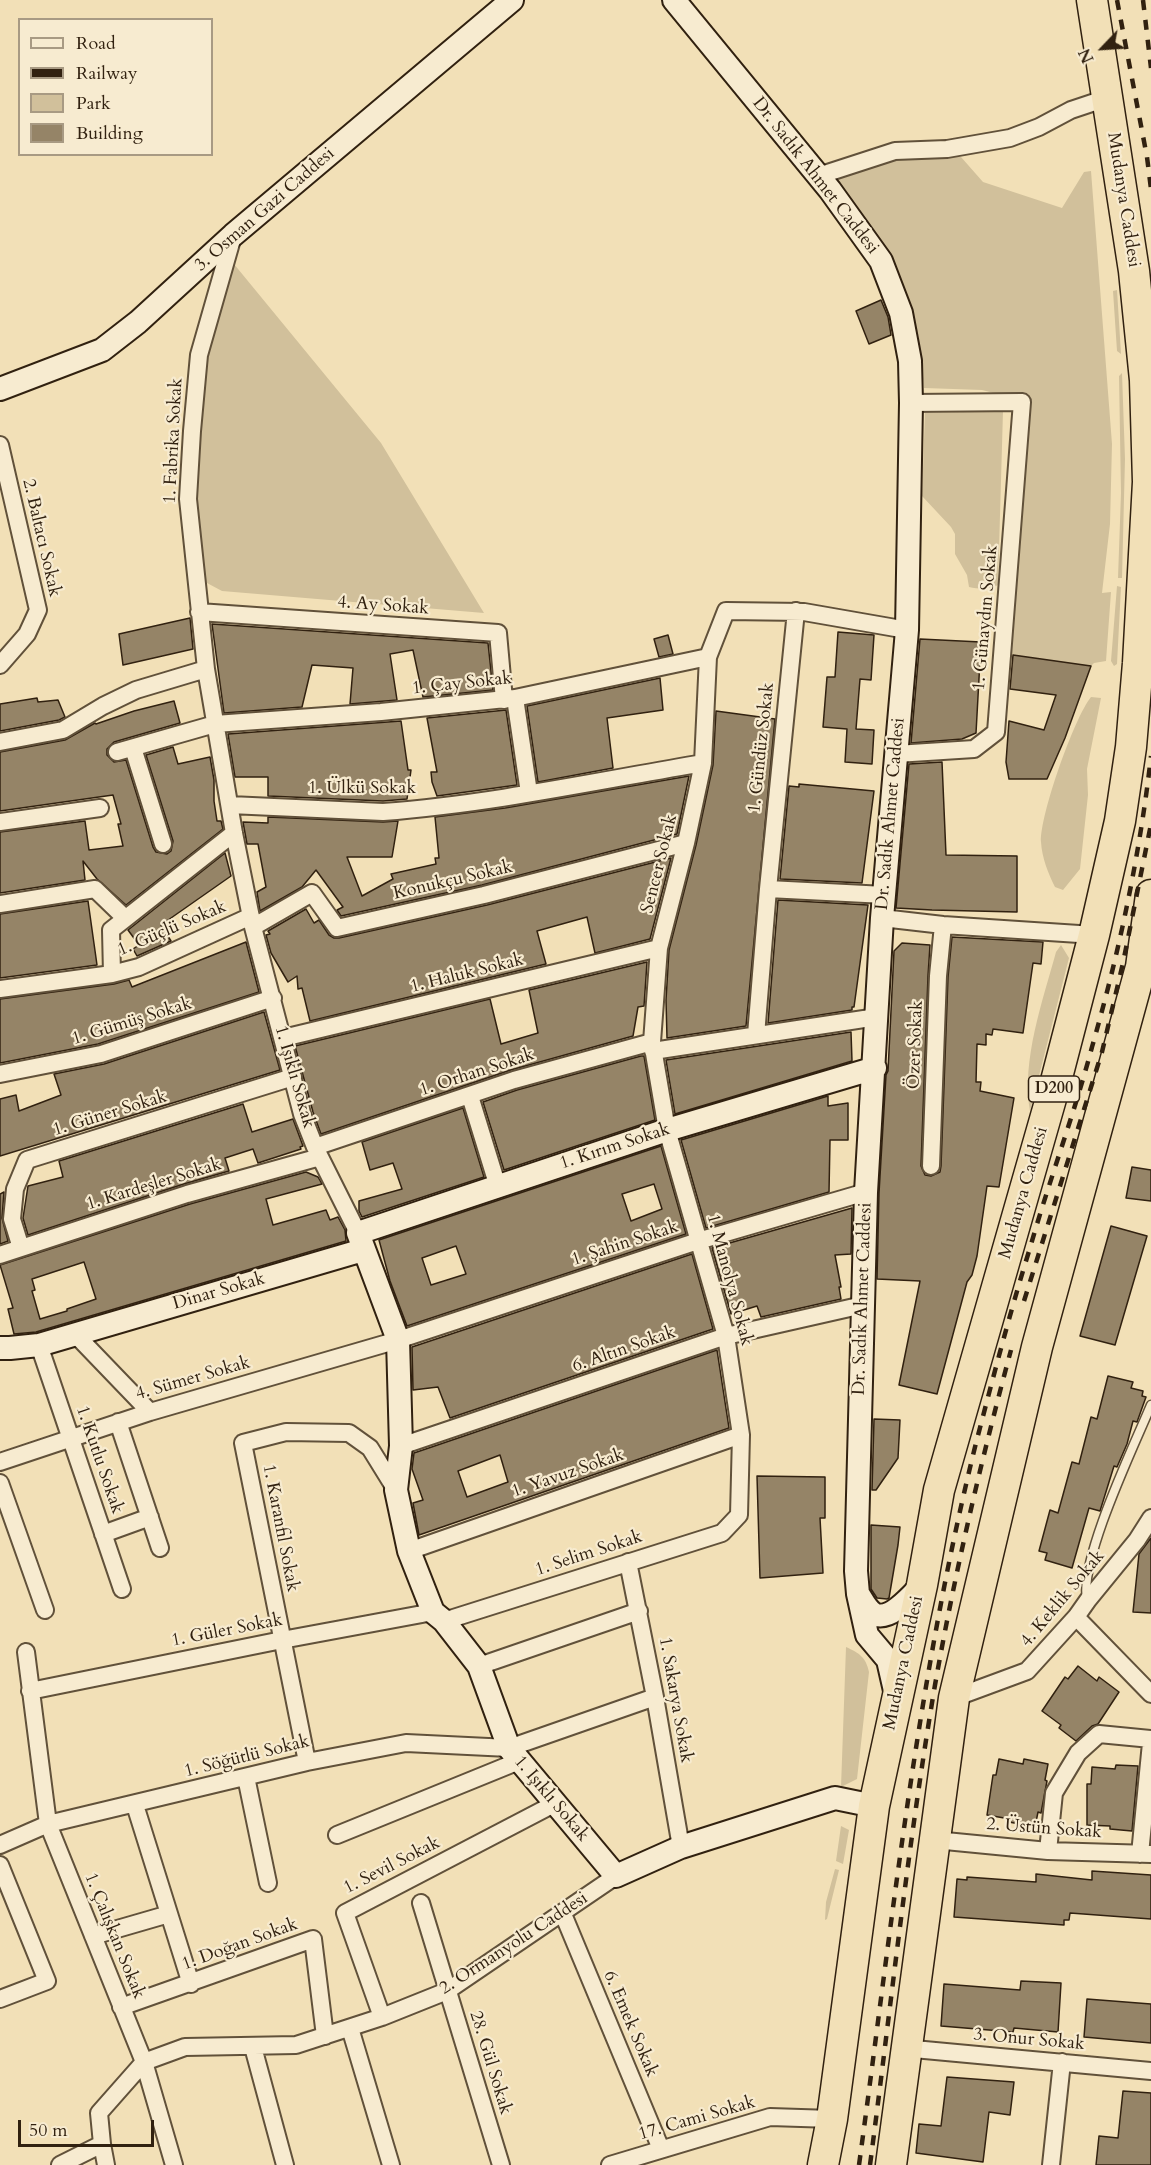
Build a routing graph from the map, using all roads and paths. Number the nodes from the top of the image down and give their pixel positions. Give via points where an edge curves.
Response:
1 (512, 0) edge
2 (674, 0) edge
3 (1092, 0) edge
4 (1107, 98) junction
5 (818, 176) junction
6 (233, 235) junction
7 (0, 389) edge
8 (911, 404) junction
9 (0, 445) edge
10 (796, 611) junction
11 (200, 612) junction
12 (907, 630) junction
13 (708, 657) junction
14 (0, 665) edge
15 (206, 669) junction
16 (510, 699) junction
17 (215, 724) junction
18 (0, 742) edge
19 (134, 748) junction
20 (117, 752) dead end
21 (896, 754) junction
22 (703, 763) junction
23 (530, 793) junction
24 (230, 806) junction
25 (100, 808) dead end
26 (0, 822) edge
27 (234, 833) junction
28 (686, 843) junction
29 (163, 844) dead end
30 (768, 889) junction
31 (885, 895) junction
32 (1151, 895) edge
33 (0, 904) edge
34 (126, 918) junction
35 (882, 918) junction
36 (252, 922) junction
37 (943, 926) junction
38 (1094, 935) junction
39 (659, 948) junction
40 (112, 974) junction
41 (0, 989) edge
42 (273, 998) junction
43 (877, 1017) junction
44 (756, 1035) junction
45 (283, 1038) junction
46 (652, 1046) junction
47 (875, 1068) junction
48 (0, 1074) edge
49 (293, 1077) junction
50 (470, 1096) junction
51 (667, 1130) junction
52 (318, 1152) junction
53 (931, 1166) dead end
54 (498, 1187) junction
55 (866, 1192) junction
56 (360, 1241) junction
57 (698, 1241) junction
58 (21, 1248) junction
59 (0, 1255) edge
60 (863, 1305) junction
61 (75, 1334) junction
62 (726, 1336) junction
63 (398, 1340) junction
64 (39, 1345) junction
65 (0, 1348) edge
66 (1151, 1405) edge
67 (150, 1412) junction
68 (118, 1422) junction
69 (741, 1435) junction
70 (71, 1438) junction
71 (243, 1443) joint
72 (401, 1446) junction
73 (0, 1462) edge
74 (0, 1483) edge
75 (396, 1490) junction
76 (739, 1515) joint
77 (150, 1517) junction
78 (1151, 1518) edge
79 (103, 1534) junction
80 (160, 1548) dead end
81 (409, 1551) junction
82 (628, 1562) junction
83 (922, 1585) junction
84 (122, 1589) dead end
85 (858, 1594) junction
86 (1088, 1600) junction
87 (45, 1610) dead end
88 (639, 1611) junction
89 (438, 1616) junction
90 (1076, 1617) junction
91 (282, 1640) junction
92 (26, 1652) dead end
93 (479, 1666) junction
94 (30, 1690) junction
95 (1151, 1694) edge
96 (896, 1695) junction
97 (655, 1697) junction
98 (954, 1698) junction
99 (1151, 1739) edge
100 (1151, 1743) edge
101 (514, 1754) junction
102 (307, 1762) junction
103 (246, 1777) junction
104 (556, 1803) junction
105 (135, 1805) junction
106 (874, 1806) junction
107 (48, 1824) junction
108 (337, 1835) dead end
109 (935, 1839) junction
110 (0, 1845) edge
111 (681, 1847) junction
112 (1048, 1851) junction
113 (1145, 1854) edge
114 (0, 1865) edge
115 (616, 1876) junction
116 (268, 1883) dead end
117 (421, 1903) dead end
118 (169, 1914) junction
119 (563, 1914) junction
120 (93, 1936) junction
121 (190, 1984) junction
122 (447, 1991) junction
123 (0, 1999) edge
124 (121, 2007) junction
125 (382, 2017) junction
126 (350, 2028) junction
127 (325, 2036) junction
128 (253, 2047) junction
129 (905, 2048) junction
130 (144, 2062) junction
131 (1062, 2062) junction
132 (1151, 2071) edge
133 (832, 2119) junction
134 (102, 2144) junction
135 (661, 2149) junction
136 (60, 2165) edge
137 (106, 2165) edge
138 (174, 2165) edge
139 (285, 2165) edge
140 (391, 2165) edge
141 (501, 2165) edge
142 (610, 2165) edge
143 (823, 2165) edge
144 (891, 2165) edge
145 (1051, 2165) edge

1 - 6 main road, 3. Osman Gazi Caddesi
2 - 5 main road, Dr. Sadık Ahmet Caddesi
3 - 4 highway, Mudanya Caddesi / D200
4 - 5 street via 1010,138 947,149 895,151
4 - 38 highway, Mudanya Caddesi / D200 via 1134,271 1145,380 1148,482 1131,747 1120,821
5 - 8 main road, Dr. Sadık Ahmet Caddesi via 881,261 902,313 910,361
6 - 7 main road, 3. Osman Gazi Caddesi via 102,350
6 - 11 street, 1. Fabrika Sokak via 199,354 192,431 188,499
8 - 12 main road, Dr. Sadık Ahmet Caddesi
8 - 21 street, 1. Günaydın Sokak via 1022,402 996,732 974,749
9 - 14 street, 2. Baltacı Sokak via 38,610 27,634
10 - 12 street
10 - 13 street, Sencer Sokak via 726,610
10 - 30 street, 1. Gündüz Sokak
11 - 15 street, 1. Fabrika Sokak
11 - 16 street, 4. Ay Sokak via 498,633
12 - 21 main road, Dr. Sadık Ahmet Caddesi
13 - 16 street, 1. Çay Sokak
13 - 22 street, Sencer Sokak
15 - 17 street, 1. Fabrika Sokak
15 - 18 street via 136,690 63,730
16 - 17 street, 1. Çay Sokak
16 - 23 street
17 - 19 street, 1. Çay Sokak
17 - 24 street, 1. Işıklı Sokak
19 - 20 street, 1. Çay Sokak
19 - 29 street
21 - 31 main road, Dr. Sadık Ahmet Caddesi
22 - 23 street, 1. Ülkü Sokak
22 - 28 street, Sencer Sokak
23 - 24 street, 1. Ülkü Sokak via 383,812
24 - 27 street, 1. Işıklı Sokak
25 - 26 street
27 - 34 street
27 - 36 street, 1. Işıklı Sokak
28 - 36 street, Konukçu Sokak via 337,928 312,893
28 - 39 street, Sencer Sokak
30 - 31 street
30 - 44 street, 1. Gündüz Sokak
31 - 35 main road, Dr. Sadık Ahmet Caddesi
32 - 98 highway, D200 via 1141,967 1037,1347
33 - 34 street via 95,889
34 - 40 street via 111,930
35 - 37 street
35 - 43 main road, Dr. Sadık Ahmet Caddesi
36 - 40 street, 1. Güçlü Sokak
36 - 42 street, 1. Işıklı Sokak
37 - 38 street
37 - 53 street, Özer Sokak
38 - 83 highway, Mudanya Caddesi / D200 via 939,1490
39 - 45 street, 1. Haluk Sokak
39 - 46 street, Sencer Sokak
40 - 41 street, 1. Güçlü Sokak
42 - 45 street, 1. Işıklı Sokak
42 - 48 street, 1. Gümüş Sokak via 102,1054
43 - 44 street, 1. Orhan Sokak
43 - 47 main road, Dr. Sadık Ahmet Caddesi
44 - 46 street, 1. Orhan Sokak
45 - 49 street, 1. Işıklı Sokak
46 - 50 street, 1. Orhan Sokak via 513,1080
46 - 51 street, Sencer Sokak
47 - 51 main road, 1. Kırım Sokak
47 - 55 main road, Dr. Sadık Ahmet Caddesi
49 - 52 street, 1. Işıklı Sokak via 302,1114
49 - 58 street, 1. Güner Sokak via 27,1160 15,1189 12,1219
50 - 52 street, 1. Orhan Sokak
50 - 54 street
51 - 54 main road, 1. Kırım Sokak
51 - 57 street, 1. Manolya Sokak
52 - 56 street, 1. Işıklı Sokak
52 - 58 street, 1. Kardeşler Sokak
54 - 56 main road, 1. Kırım Sokak
55 - 57 street, 1. Şahin Sokak
55 - 60 main road, Dr. Sadık Ahmet Caddesi
56 - 61 main road, Dinar Sokak
56 - 63 main road, 1. Işıklı Sokak
57 - 62 street, 1. Manolya Sokak
57 - 63 street, 1. Şahin Sokak
58 - 59 street, 1. Kardeşler Sokak
60 - 62 street, 6. Altın Sokak
60 - 85 main road, Dr. Sadık Ahmet Caddesi
61 - 64 main road, Dinar Sokak
61 - 67 street
62 - 69 street, 1. Manolya Sokak
62 - 72 street, 6. Altın Sokak
63 - 67 street, 4. Sümer Sokak
63 - 72 main road, 1. Işıklı Sokak
64 - 65 main road, Dinar Sokak
64 - 70 street, 1. Kutlu Sokak
66 - 86 lane via 1097,1536 1085,1582
67 - 68 street, 4. Sümer Sokak
68 - 70 street, 4. Sümer Sokak
68 - 77 street
69 - 76 street, 1. Manolya Sokak
69 - 81 street, 1. Yavuz Sokak
70 - 73 street, 4. Sümer Sokak
70 - 79 street, 1. Kutlu Sokak
71 - 75 street, 1. Işıklı Sokak via 286,1432 349,1433 370,1448
71 - 91 street, 1. Karanfil Sokak
72 - 75 main road, 1. Işıklı Sokak
74 - 87 street
75 - 81 main road, 1. Işıklı Sokak
76 - 82 street, 1. Selim Sokak via 722,1533
77 - 79 street
77 - 80 street
78 - 86 street, 4. Keklik Sokak
79 - 84 street, 1. Kutlu Sokak
81 - 89 main road, 1. Işıklı Sokak
82 - 88 street, 1. Sakarya Sokak
82 - 89 street, 1. Selim Sokak
83 - 85 main road via 898,1609 885,1615 875,1615
83 - 96 highway, Mudanya Caddesi / D200
85 - 96 main road, Dr. Sadık Ahmet Caddesi via 867,1635 888,1660
86 - 90 street, 4. Keklik Sokak
88 - 93 street
88 - 97 street, 1. Sakarya Sokak
89 - 91 street, 1. Güler Sokak
89 - 93 main road, 1. Işıklı Sokak
90 - 95 street
90 - 98 street, 4. Keklik Sokak via 1027,1671
91 - 94 street, 1. Güler Sokak
91 - 102 street, 1. Karanfil Sokak
92 - 94 street, 1. Çalışkan Sokak
93 - 101 main road, 1. Işıklı Sokak
94 - 107 street, 1. Çalışkan Sokak
96 - 106 highway, Mudanya Caddesi / D200
97 - 101 street
97 - 111 street, 1. Sakarya Sokak
98 - 109 highway, D200
99 - 112 street via 1099,1734 1078,1753 1054,1793
100 - 113 street
101 - 102 street, 1. Söğütlü Sokak via 405,1743
101 - 104 main road, 1. Işıklı Sokak
101 - 108 street
102 - 103 street, 1. Söğütlü Sokak
103 - 105 street, 1. Söğütlü Sokak
103 - 116 street
104 - 115 main road, 1. Işıklı Sokak
104 - 125 street, 1. Sevil Sokak via 345,1913
105 - 107 street, 1. Söğütlü Sokak
105 - 118 street
106 - 111 main road, 2. Ormanyolu Caddesi via 836,1798
106 - 133 highway, Mudanya Caddesi / D200
107 - 110 street, 1. Söğütlü Sokak
107 - 120 street, 1. Çalışkan Sokak
109 - 112 street, 2. Üstün Sokak
109 - 129 highway, D200
111 - 115 main road, 2. Ormanyolu Caddesi
112 - 113 street, 2. Üstün Sokak
114 - 123 street via 47,1981
115 - 119 street, 2. Ormanyolu Caddesi
117 - 122 street, 28. Gül Sokak
118 - 120 street
118 - 121 street
119 - 122 street, 2. Ormanyolu Caddesi
119 - 135 street, 6. Emek Sokak
120 - 124 street, 1. Çalışkan Sokak
121 - 124 street, 1. Doğan Sokak
121 - 127 street, 1. Doğan Sokak via 313,1939
122 - 125 street, 2. Ormanyolu Caddesi
122 - 141 street, 28. Gül Sokak
124 - 130 street, 1. Çalışkan Sokak
125 - 126 street, 2. Ormanyolu Caddesi
126 - 127 street, 2. Ormanyolu Caddesi
126 - 140 street
127 - 128 street, 2. Ormanyolu Caddesi via 296,2045
128 - 130 street, 2. Ormanyolu Caddesi via 185,2047
128 - 139 street
129 - 131 street, 3. Onur Sokak
129 - 144 highway, D200
130 - 134 street via 99,2113
130 - 138 street, 1. Çalışkan Sokak
131 - 132 street, 3. Onur Sokak
131 - 145 street
133 - 135 street, 17. Cami Sokak via 770,2117
133 - 143 highway, Mudanya Caddesi / D200
134 - 136 street
134 - 137 street
135 - 142 street, 17. Cami Sokak

